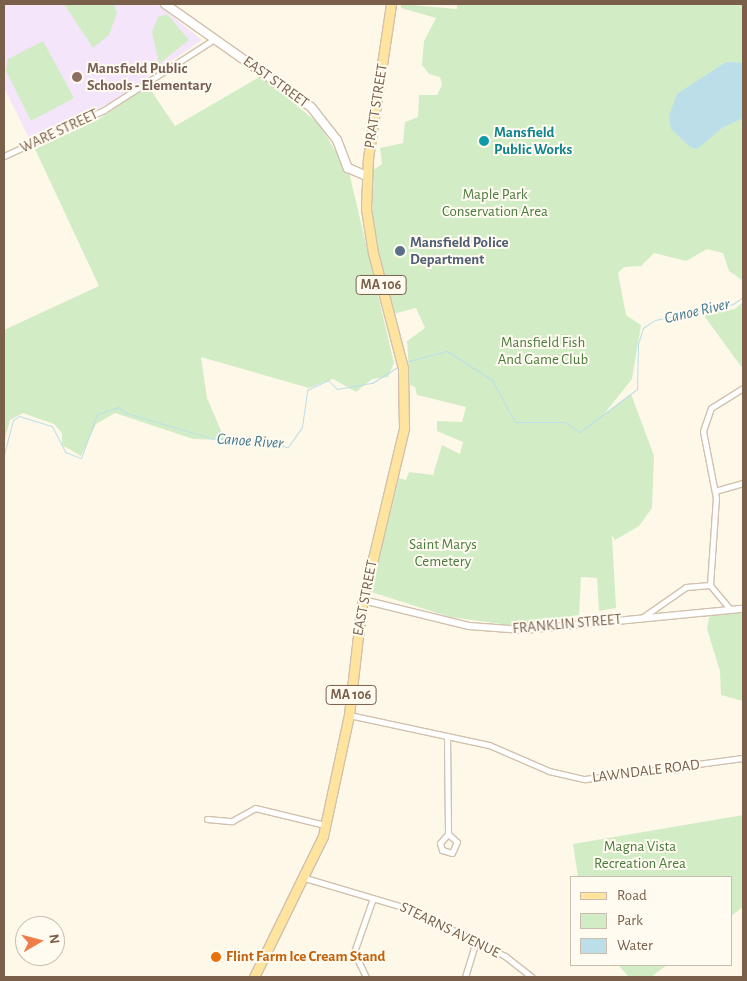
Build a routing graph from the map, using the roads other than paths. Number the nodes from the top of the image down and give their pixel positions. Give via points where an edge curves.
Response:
1 (165, 4) edge
2 (391, 4) edge
3 (214, 39) junction
4 (4, 156) edge
5 (367, 176) junction
6 (366, 209) joint
7 (743, 388) edge
8 (743, 483) edge
9 (715, 491) junction
10 (710, 586) junction
11 (363, 600) junction
12 (730, 609) junction
13 (743, 609) edge
14 (643, 616) junction
15 (349, 715) junction
16 (447, 736) junction
17 (743, 758) edge
18 (208, 819) dead end
19 (325, 825) junction
20 (448, 834) dead end
21 (305, 878) junction
22 (373, 898) junction
23 (476, 940) junction
24 (254, 977) edge
25 (366, 977) edge
26 (465, 977) edge
27 (532, 977) edge

1 - 3 main road, EAST STREET
2 - 5 main road, PRATT STREET / MA 106
3 - 4 street, WARE STREET via 104,110
3 - 5 main road, EAST STREET via 310,106 337,140 348,168
5 - 6 main road, PRATT STREET / MA 106
6 - 11 main road, EAST STREET / MA 106 via 372,253 402,363 403,439
7 - 9 street via 717,402 706,419 702,441
8 - 9 street
9 - 10 street
10 - 12 street
10 - 14 street via 686,587
11 - 14 street, FRANKLIN STREET via 496,629 532,630
11 - 15 main road, EAST STREET / MA 106
12 - 13 street, FRANKLIN STREET
12 - 14 street, FRANKLIN STREET
15 - 16 street, LAWNDALE ROAD
15 - 19 main road, EAST STREET / MA 106
16 - 17 street, LAWNDALE ROAD via 489,745 549,771 585,779
16 - 20 street
18 - 19 street via 232,821 255,808
19 - 21 main road, EAST STREET / MA 106
21 - 22 street, STEARNS AVENUE
21 - 24 main road, EAST STREET / MA 106
22 - 23 street, STEARNS AVENUE via 413,910
22 - 25 street via 354,949
23 - 26 street
23 - 27 street, STEARNS AVENUE

